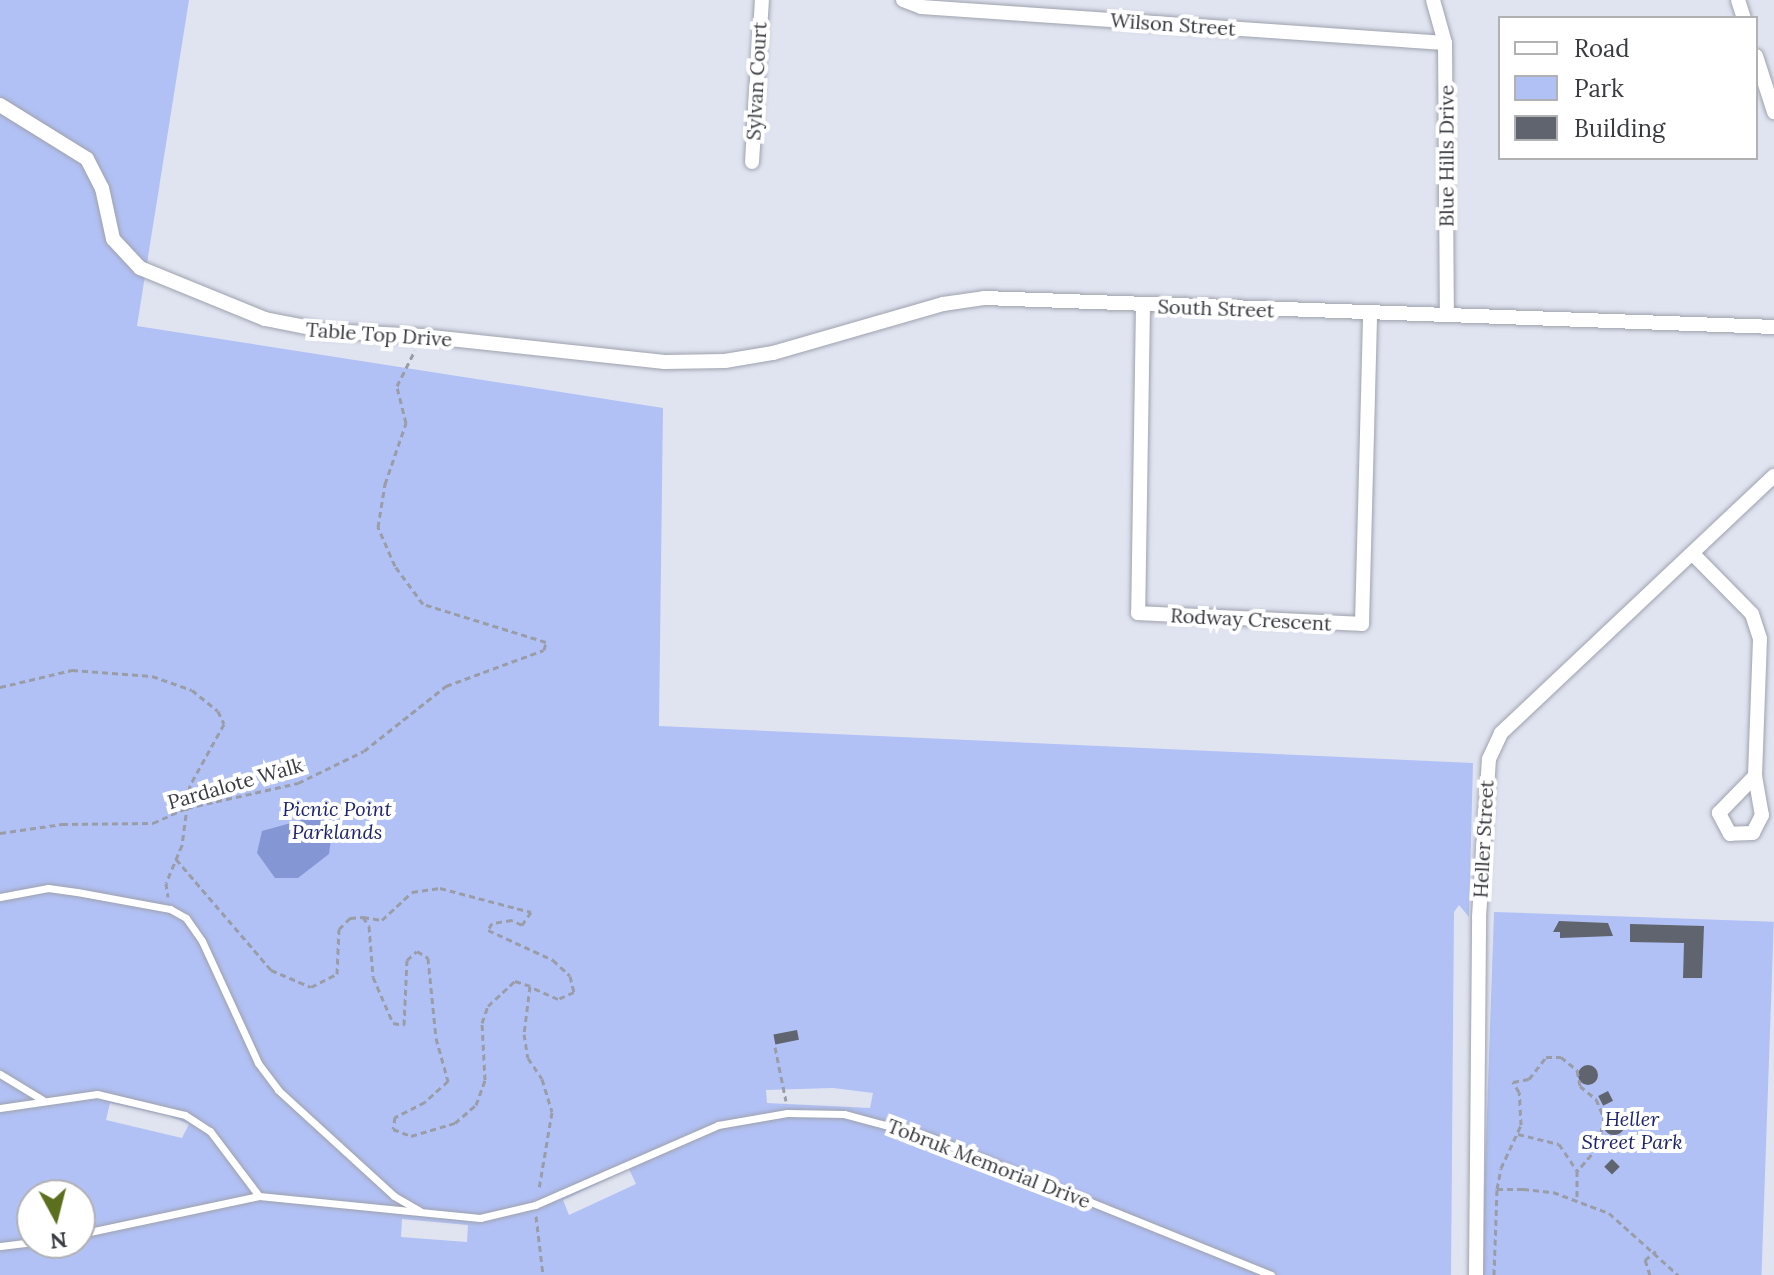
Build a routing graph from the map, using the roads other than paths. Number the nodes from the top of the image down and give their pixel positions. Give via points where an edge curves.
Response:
1 (762, 0) edge
2 (903, 0) edge
3 (1433, 0) edge
4 (1445, 43) junction
5 (1758, 62) edge
6 (0, 105) edge
7 (1774, 112) edge
8 (752, 162) dead end
9 (1143, 305) junction
10 (1370, 314) junction
11 (1447, 314) junction
12 (1774, 327) edge
13 (665, 362) joint
14 (1774, 476) edge
15 (1693, 554) junction
16 (1755, 776) dead end
17 (0, 897) edge
18 (0, 1074) edge
19 (45, 1101) junction
20 (0, 1108) edge
21 (259, 1196) junction
22 (426, 1214) junction
23 (96, 1231) edge
24 (1271, 1275) edge
25 (1476, 1275) edge

1 - 8 street, Sylvan Court
2 - 4 street, Wilson Street via 921,7
3 - 4 street, Blue Hills Drive
4 - 11 street, Blue Hills Drive
5 - 7 street
6 - 13 street, Table Top Drive via 87,159 102,188 113,239 140,268 172,286 291,327
9 - 10 street, South Street
9 - 10 street, Rodway Crescent via 1138,613 1362,624
9 - 13 street, South Street via 984,298 943,304 773,353
10 - 11 street, South Street
11 - 12 street, South Street
14 - 15 street, Heller Street
15 - 16 street via 1752,614 1760,639
15 - 25 street, Heller Street via 1501,733 1489,759 1479,917
17 - 22 lane, Tobruk Memorial Drive via 48,888 170,909 186,918 202,941 258,1063 278,1090 394,1196
18 - 19 lane
19 - 20 lane
19 - 21 lane via 97,1094 185,1115 210,1131
21 - 22 lane, Tobruk Memorial Drive
21 - 23 lane, Tobruk Memorial Drive
22 - 24 lane, Tobruk Memorial Drive via 480,1218 535,1205 718,1125 787,1113 888,1122

